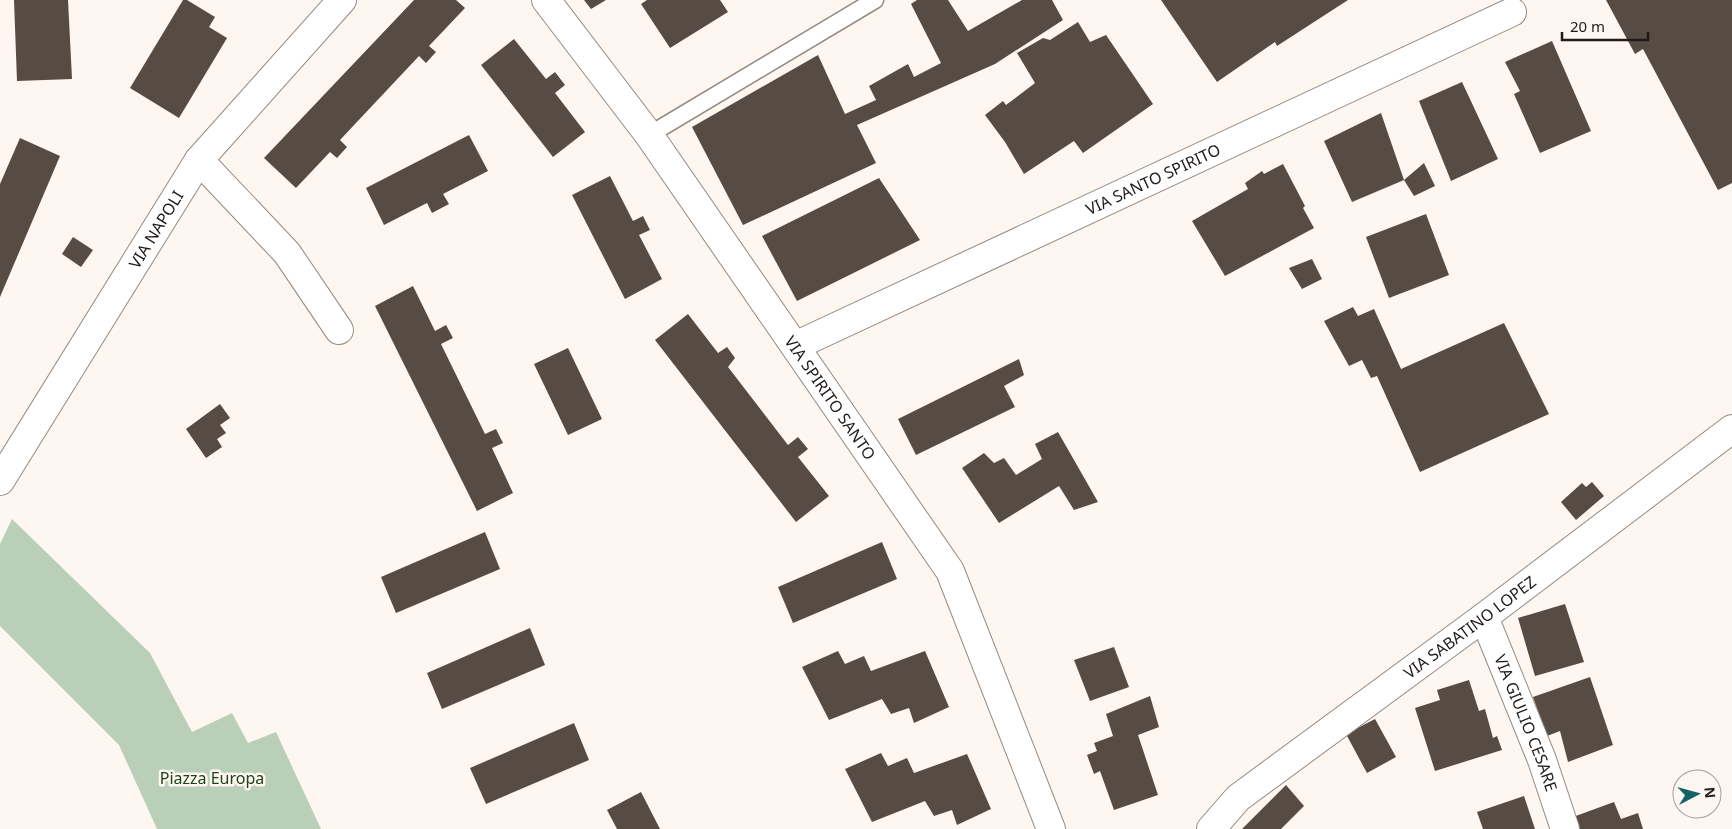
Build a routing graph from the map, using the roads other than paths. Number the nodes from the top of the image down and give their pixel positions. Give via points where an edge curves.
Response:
1 (342, 0) edge
2 (546, 0) edge
3 (876, 0) edge
4 (1512, 12) dead end
5 (649, 136) junction
6 (199, 160) junction
7 (339, 330) dead end
8 (795, 346) junction
9 (1732, 429) edge
10 (0, 481) edge
11 (1484, 617) junction
12 (1051, 829) edge
13 (1211, 829) edge
14 (1565, 829) edge

1 - 6 street, VIA NAPOLI
2 - 5 street, VIA SPIRITO SANTO
3 - 5 lane
4 - 8 street, VIA SANTO SPIRITO
5 - 8 street, VIA SPIRITO SANTO
6 - 7 street via 287,253
6 - 10 street, VIA NAPOLI
8 - 12 street, VIA SPIRITO SANTO via 950,571
9 - 11 street, VIA SABATINO LOPEZ
11 - 13 street, VIA SABATINO LOPEZ via 1238,798
11 - 14 street, VIA GIULIO CESARE via 1542,760

